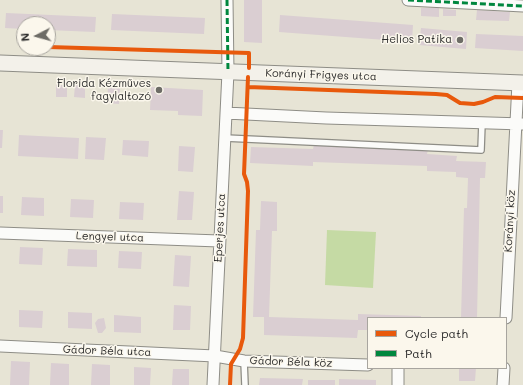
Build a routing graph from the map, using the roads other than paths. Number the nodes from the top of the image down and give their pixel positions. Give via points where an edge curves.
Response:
1 (227, 0) edge
2 (408, 0) edge
3 (424, 0) edge
4 (523, 6) edge
5 (0, 63) edge
6 (228, 72) junction
7 (520, 83) edge
8 (226, 112) junction
9 (482, 123) junction
10 (519, 124) edge
11 (224, 138) junction
12 (0, 233) edge
13 (219, 241) junction
14 (506, 317) edge
15 (0, 346) edge
16 (215, 356) junction
17 (244, 361) junction
18 (367, 365) edge
19 (398, 369) edge
20 (504, 369) edge
21 (213, 385) edge
22 (245, 385) edge
23 (398, 385) edge
24 (503, 385) edge

1 - 6 street, Eperjes utca
2 - 3 street
3 - 4 street
5 - 6 street, Korányi Frigyes utca
6 - 7 street, Korányi Frigyes utca
6 - 8 street, Eperjes utca
7 - 10 street, Korányi köz
8 - 9 street
8 - 11 street, Eperjes utca
9 - 10 street
9 - 11 lane via 481,150
10 - 14 street, Korányi köz
11 - 13 street, Eperjes utca
12 - 13 street, Lengyel utca
13 - 16 street, Eperjes utca
15 - 16 street, Gádor Béla utca
16 - 17 street, Gádor Béla köz
16 - 21 street, Eperjes utca
17 - 18 street, Gádor Béla köz
17 - 22 lane
19 - 23 street
20 - 24 street

